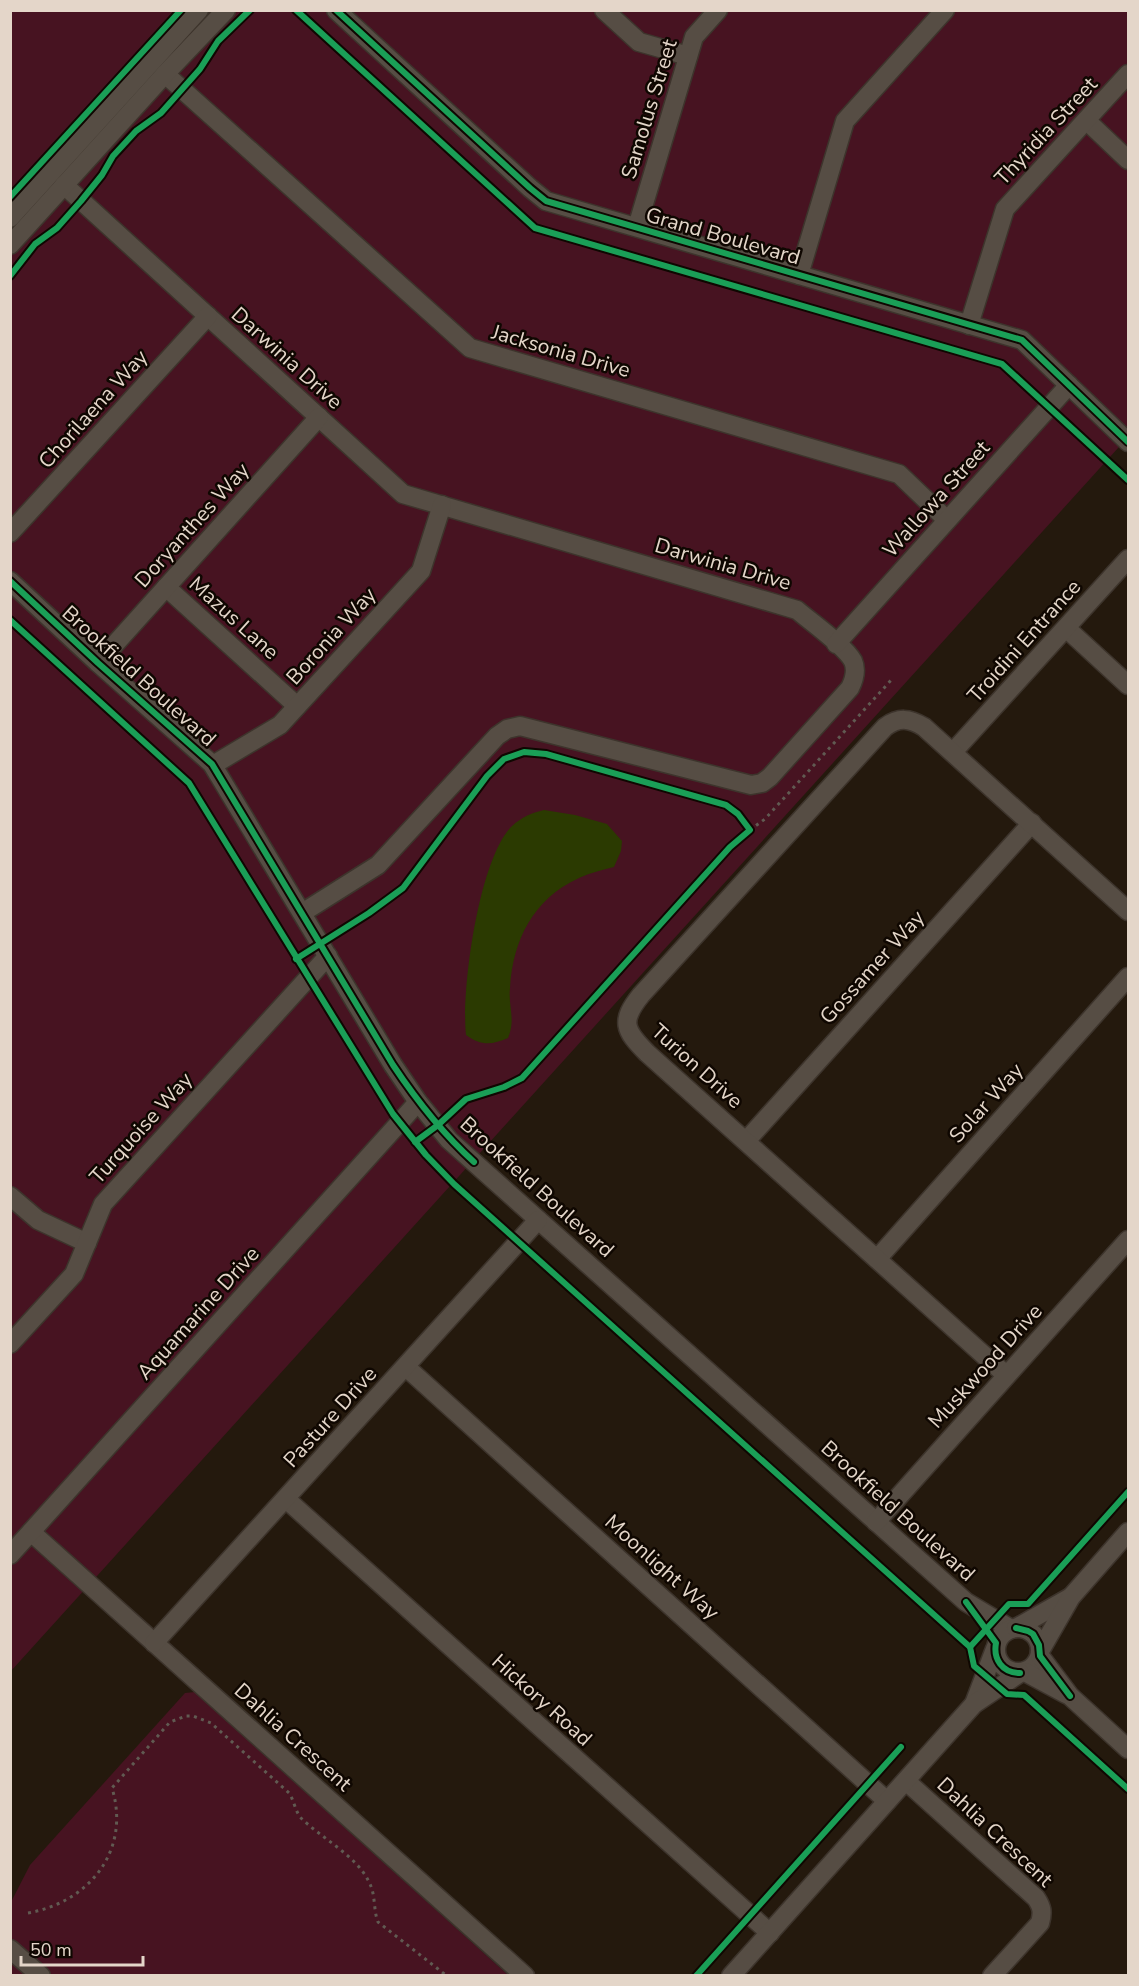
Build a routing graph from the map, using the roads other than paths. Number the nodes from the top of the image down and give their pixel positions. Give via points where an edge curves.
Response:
1 (199, 10) edge
2 (226, 10) edge
3 (336, 10) edge
4 (604, 10) edge
5 (718, 10) edge
6 (945, 10) edge
7 (688, 56) junction
8 (165, 74) junction
9 (1128, 74) edge
10 (1086, 121) junction
11 (1128, 160) edge
12 (64, 185) junction
13 (10, 218) edge
14 (637, 227) junction
15 (10, 245) edge
16 (799, 275) junction
17 (208, 316) junction
18 (969, 325) junction
19 (1069, 385) junction
20 (319, 417) junction
21 (1128, 442) edge
22 (442, 505) junction
23 (947, 520) junction
24 (10, 533) edge
25 (1128, 559) edge
26 (10, 581) edge
27 (166, 587) junction
28 (1066, 628) junction
29 (836, 644) junction
30 (98, 663) junction
31 (1128, 685) edge
32 (297, 706) junction
33 (953, 752) junction
34 (213, 765) junction
35 (1032, 823) junction
36 (1128, 911) edge
37 (302, 913) junction
38 (324, 949) junction
39 (1128, 977) edge
40 (418, 1102) junction
41 (747, 1141) junction
42 (13, 1202) edge
43 (538, 1220) junction
44 (1128, 1240) edge
45 (87, 1243) junction
46 (877, 1259) junction
47 (10, 1344) edge
48 (406, 1367) junction
49 (1006, 1375) junction
50 (286, 1499) junction
51 (876, 1522) junction
52 (31, 1532) junction
53 (1128, 1532) edge
54 (10, 1555) edge
55 (1071, 1597) junction
56 (966, 1602) junction
57 (1014, 1628) junction
58 (154, 1643) junction
59 (996, 1646) junction
60 (1040, 1653) junction
61 (1022, 1672) junction
62 (1070, 1696) junction
63 (974, 1704) junction
64 (1128, 1749) edge
65 (906, 1781) junction
66 (887, 1801) junction
67 (770, 1933) junction
68 (12, 1954) edge
69 (41, 1976) edge
70 (525, 1976) edge
71 (731, 1976) edge
72 (992, 1976) edge

1 - 13 street
2 - 8 street
3 - 14 street, Grand Boulevard via 546,201
4 - 7 street via 639,42
5 - 7 street, Samolus Street via 694,37
6 - 16 street via 845,121
7 - 14 street, Samolus Street
8 - 12 street
8 - 23 street, Jacksonia Drive via 470,348 899,474
9 - 10 street, Thyridia Street
10 - 11 street
10 - 18 street, Thyridia Street via 1005,209
12 - 15 street
12 - 17 street, Darwinia Drive
14 - 16 street, Grand Boulevard
16 - 18 street, Grand Boulevard
17 - 20 street, Darwinia Drive
17 - 24 street, Chorilaena Way
18 - 19 street, Grand Boulevard via 1022,340
19 - 21 street, Grand Boulevard
19 - 23 street, Wallowa Street
20 - 22 street, Darwinia Drive via 403,494
20 - 27 street, Doryanthes Way
22 - 29 street, Darwinia Drive via 797,610
22 - 32 street, Boronia Way via 421,571
23 - 29 street, Wallowa Street
25 - 28 street, Troidini Entrance
26 - 30 street, Brookfield Boulevard
27 - 30 street, Doryanthes Way
27 - 32 street, Mazus Lane
28 - 31 street
28 - 33 street, Troidini Entrance
29 - 37 street, Darwinia Drive via 854,662 850,688 762,783 751,785 520,726 507,729 378,866
30 - 34 street, Brookfield Boulevard
32 - 34 street, Boronia Way via 280,725
33 - 35 street, Turion Drive
33 - 41 street, Turion Drive via 915,722 894,720 885,727 631,1008 627,1028 633,1039
34 - 37 street, Brookfield Boulevard
35 - 36 street, Turion Drive
35 - 41 street, Gossamer Way
37 - 38 street, Brookfield Boulevard
38 - 40 street, Brookfield Boulevard
38 - 45 street, Turquoise Way via 308,978 103,1203
39 - 46 street, Solar Way
40 - 43 street, Brookfield Boulevard via 449,1140
40 - 52 street, Aquamarine Drive
41 - 46 street, Turion Drive
42 - 45 street via 38,1220
43 - 48 street, Pasture Drive
43 - 51 street, Brookfield Boulevard
44 - 49 street, Muskwood Drive
45 - 47 street, Turquoise Way via 74,1274
46 - 49 street, Turion Drive
48 - 50 street, Pasture Drive
48 - 66 street, Moonlight Way
49 - 51 street, Muskwood Drive
50 - 58 street, Pasture Drive
50 - 67 street, Hickory Road
51 - 56 street, Brookfield Boulevard
52 - 54 street, Aquamarine Drive
52 - 58 street, Dahlia Crescent
53 - 55 street
55 - 57 street
55 - 60 street
56 - 57 street, Brookfield Boulevard
56 - 59 street, Brookfield Boulevard
57 - 59 street via 1000,1636
57 - 60 street via 1033,1634
58 - 70 street, Dahlia Crescent
59 - 61 street via 996,1657 1002,1667 1013,1673
59 - 63 street
60 - 61 street via 1036,1663
60 - 62 street
61 - 62 street
61 - 63 street
62 - 64 street
63 - 65 street
65 - 66 street
65 - 72 street, Dahlia Crescent via 1042,1906 1040,1923
66 - 67 street
67 - 71 street
68 - 69 street

